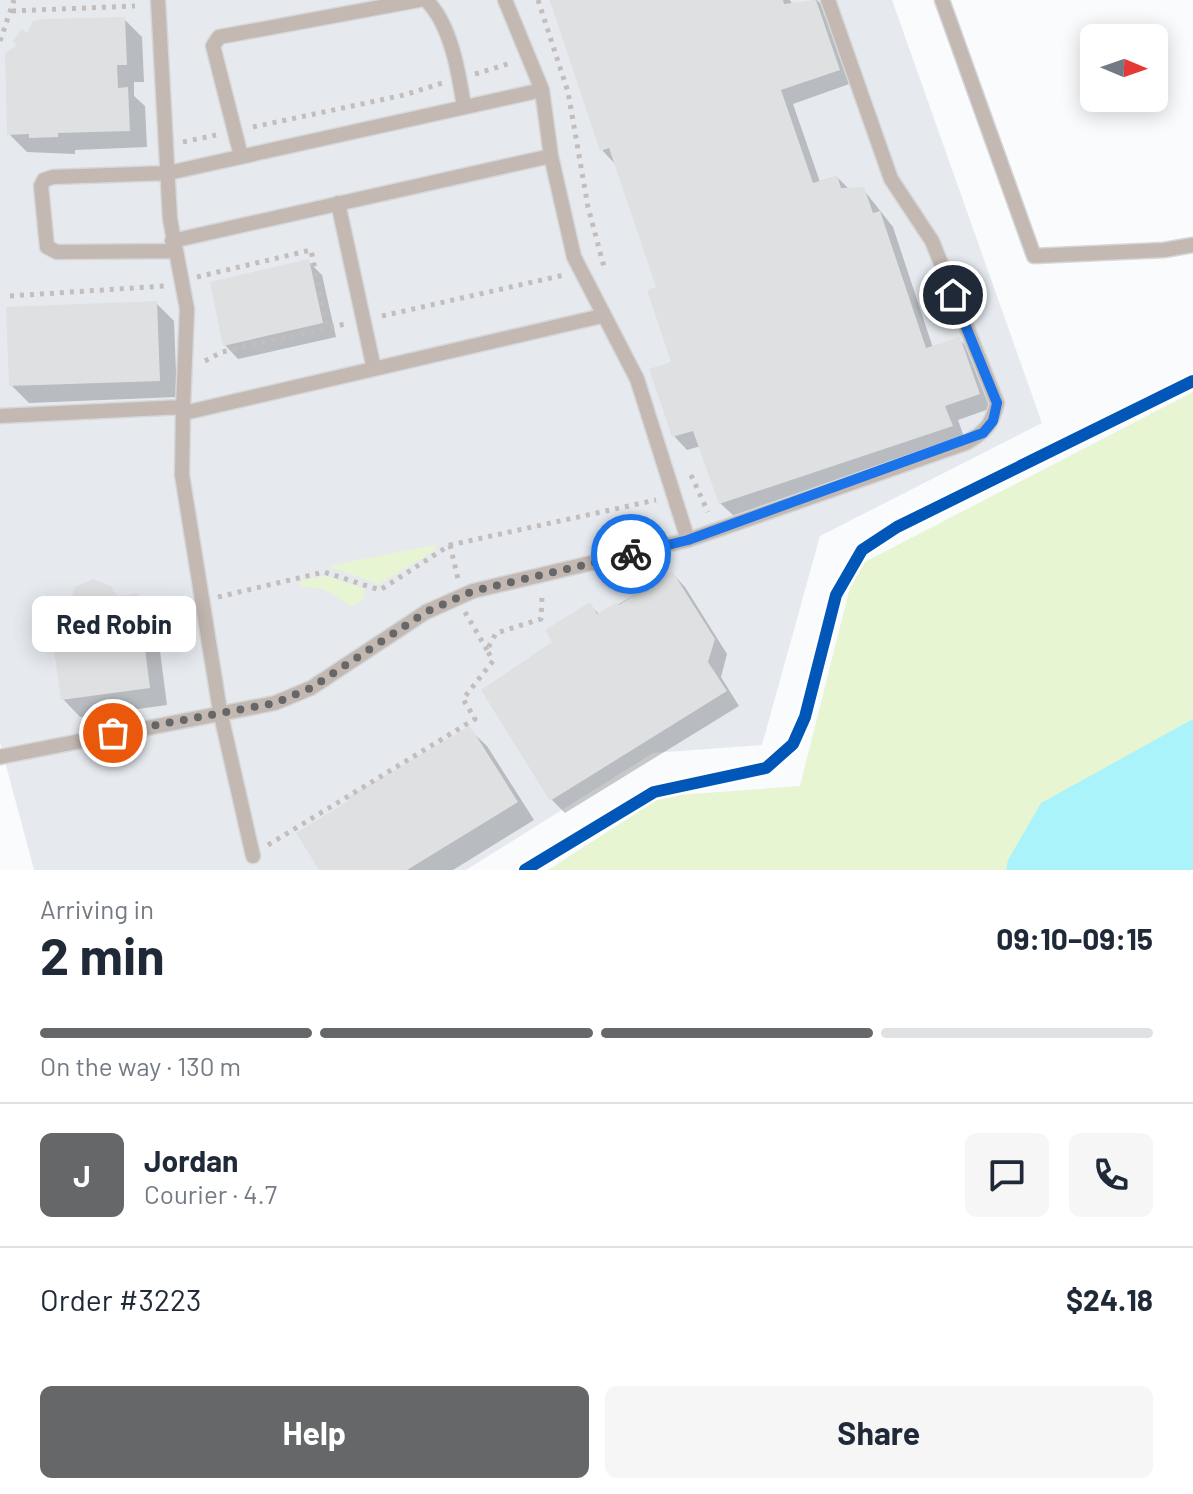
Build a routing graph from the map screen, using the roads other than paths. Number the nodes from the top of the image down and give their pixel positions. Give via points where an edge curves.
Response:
1 (158, 0) edge
2 (419, 0) edge
3 (426, 0) edge
4 (505, 0) edge
5 (828, 0) edge
6 (942, 0) edge
7 (542, 90) junction
8 (464, 107) junction
9 (241, 156) junction
10 (551, 156) junction
11 (168, 173) junction
12 (338, 203) junction
13 (1193, 245) edge
14 (173, 246) junction
15 (602, 316) junction
16 (374, 369) junction
17 (184, 410) junction
18 (0, 416) edge
19 (688, 540) junction
20 (220, 711) junction
21 (0, 757) edge
22 (253, 856) road end

1 - 11 lane
2 - 9 lane via 219,37 213,46
3 - 8 lane via 435,9 460,78
4 - 7 lane
5 - 19 lane via 891,179 932,241 997,403 993,421 966,443
6 - 13 lane via 1034,256
7 - 8 lane
7 - 10 lane
8 - 9 lane
9 - 11 lane
10 - 12 lane
10 - 15 lane via 570,244
11 - 14 lane
11 - 14 lane via 44,180 43,241 57,252
12 - 14 lane
12 - 16 lane
14 - 17 lane via 187,309
15 - 16 lane
15 - 19 lane via 637,379
16 - 17 lane
17 - 18 lane
17 - 20 lane via 182,475
19 - 20 lane via 473,591 426,612 311,688 275,703
20 - 21 lane
20 - 22 lane

